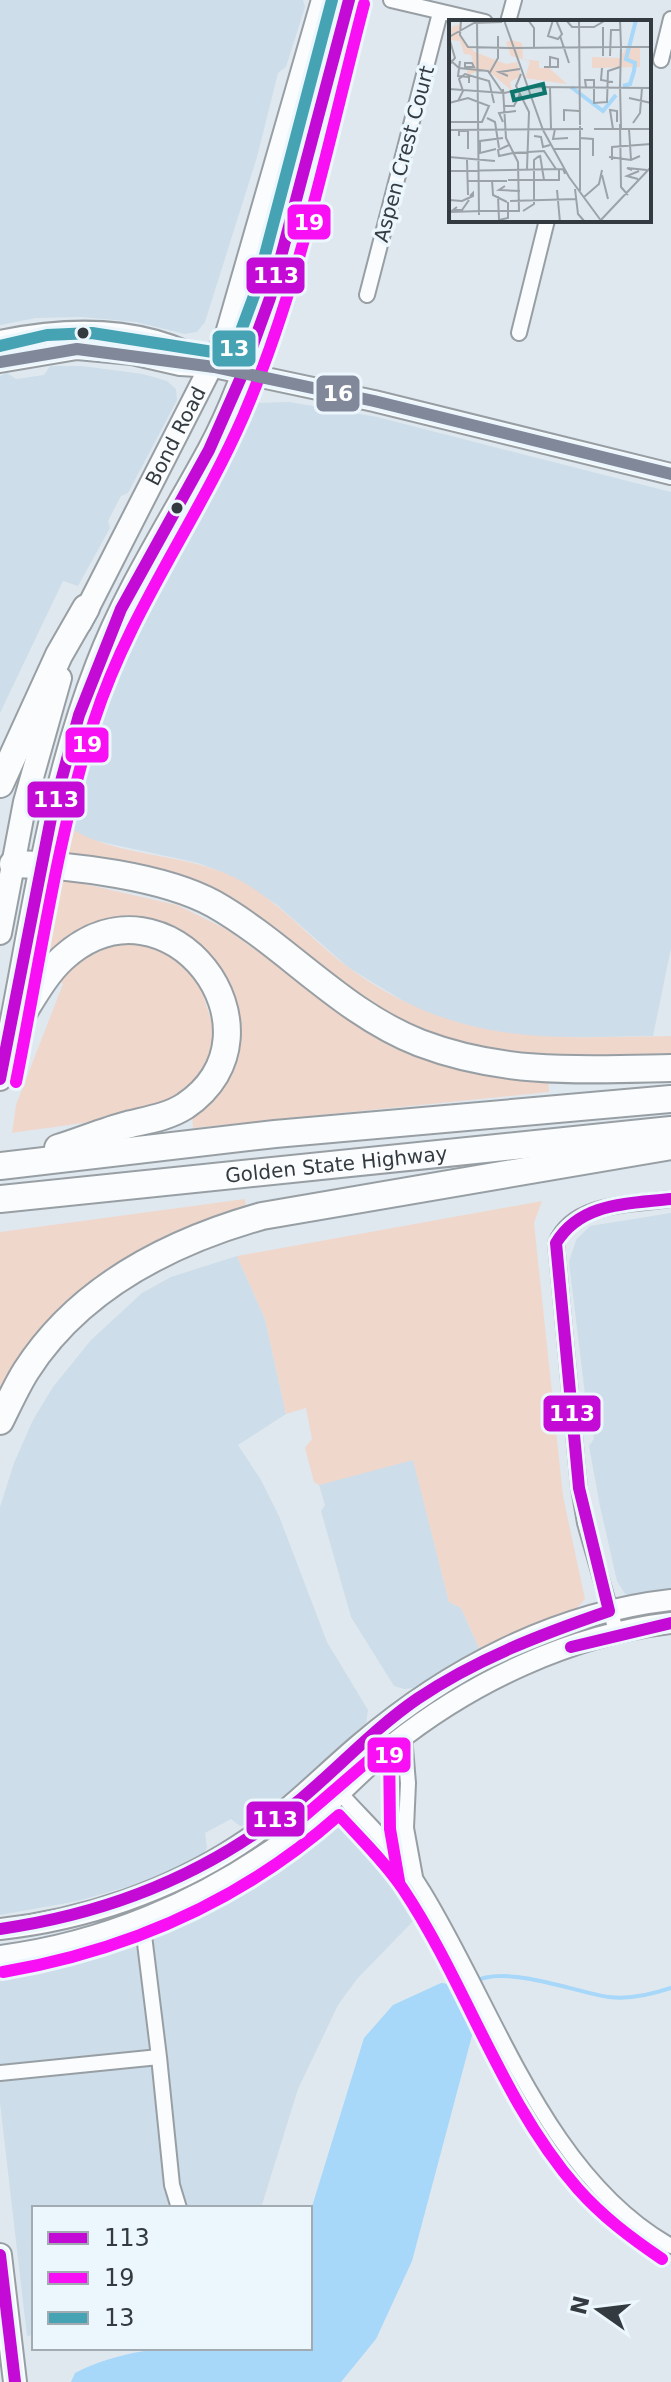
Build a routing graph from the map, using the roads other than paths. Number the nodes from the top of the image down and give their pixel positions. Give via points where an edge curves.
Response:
1 (323, 0) edge
2 (349, 0) edge
3 (391, 0) edge
4 (514, 0) edge
5 (440, 13) junction
6 (671, 19) edge
7 (475, 20) edge
8 (509, 20) edge
9 (660, 61) edge
10 (547, 222) edge
11 (367, 295) dead end
12 (519, 333) dead end
13 (0, 341) edge
14 (0, 362) edge
15 (214, 367) junction
16 (242, 373) junction
17 (671, 474) edge
18 (86, 608) junction
19 (0, 784) edge
20 (13, 864) junction
21 (41, 864) junction
22 (0, 933) edge
23 (10, 1033) junction
24 (671, 1068) edge
25 (0, 1079) edge
26 (671, 1099) edge
27 (671, 1130) edge
28 (671, 1146) edge
29 (3, 1166) edge
30 (0, 1199) edge
31 (671, 1199) edge
32 (0, 1421) edge
33 (671, 1600) edge
34 (609, 1611) junction
35 (671, 1623) edge
36 (617, 1634) junction
37 (397, 1741) junction
38 (340, 1793) junction
39 (301, 1800) junction
40 (239, 1846) junction
41 (401, 1862) junction
42 (244, 1868) junction
43 (185, 1877) junction
44 (415, 1878) junction
45 (191, 1897) junction
46 (142, 1919) junction
47 (0, 1929) edge
48 (0, 1956) edge
49 (159, 2057) junction
50 (0, 2073) edge
51 (178, 2206) edge
52 (671, 2246) edge
53 (0, 2255) edge
54 (15, 2381) edge

1 - 15 main road, Bond Road via 245,281
2 - 16 main road, Bond Road via 270,298
3 - 5 street
4 - 8 street
5 - 7 street
5 - 11 street, Aspen Crest Court
6 - 9 street
10 - 12 street
13 - 15 street via 54,331 119,333 186,348
14 - 15 street via 91,349
15 - 16 street
15 - 18 main road, Bond Road
16 - 17 street
16 - 21 main road, Bond Road via 211,447 143,562 97,665 64,766
18 - 19 highway
18 - 20 main road, Bond Road via 52,701
20 - 21 highway
20 - 22 main road, Bond Road
21 - 23 main road, Bond Road
21 - 24 highway via 177,889 213,904 347,1002 421,1043 472,1061 535,1069
23 - 25 main road, Bond Road
23 - 29 highway via 61,960 87,940 117,931 149,932 204,964 220,991 227,1023 223,1054 208,1083 185,1106
26 - 29 highway, Golden State Highway via 275,1134
27 - 30 highway, Golden State Highway
28 - 32 highway via 262,1216 207,1231 106,1287 63,1326 26,1371
31 - 34 street via 584,1213 566,1224 556,1243 579,1488
33 - 34 street
34 - 36 street
34 - 39 street via 532,1636 437,1686 358,1745
35 - 36 street
36 - 37 street via 497,1677
37 - 38 street
37 - 41 street via 393,1830
37 - 44 street via 408,1783 406,1828
38 - 41 street
38 - 42 street
39 - 40 street
39 - 42 street via 295,1818 256,1847
40 - 43 street
40 - 45 street via 235,1861 199,1882
41 - 44 street
42 - 45 street
43 - 46 street via 177,1890 144,1909
43 - 47 street via 73,1916
44 - 52 street via 559,2139 583,2173 636,2225
45 - 46 street
46 - 48 street via 79,1942
46 - 49 street
49 - 50 street
49 - 51 street
53 - 54 main road

